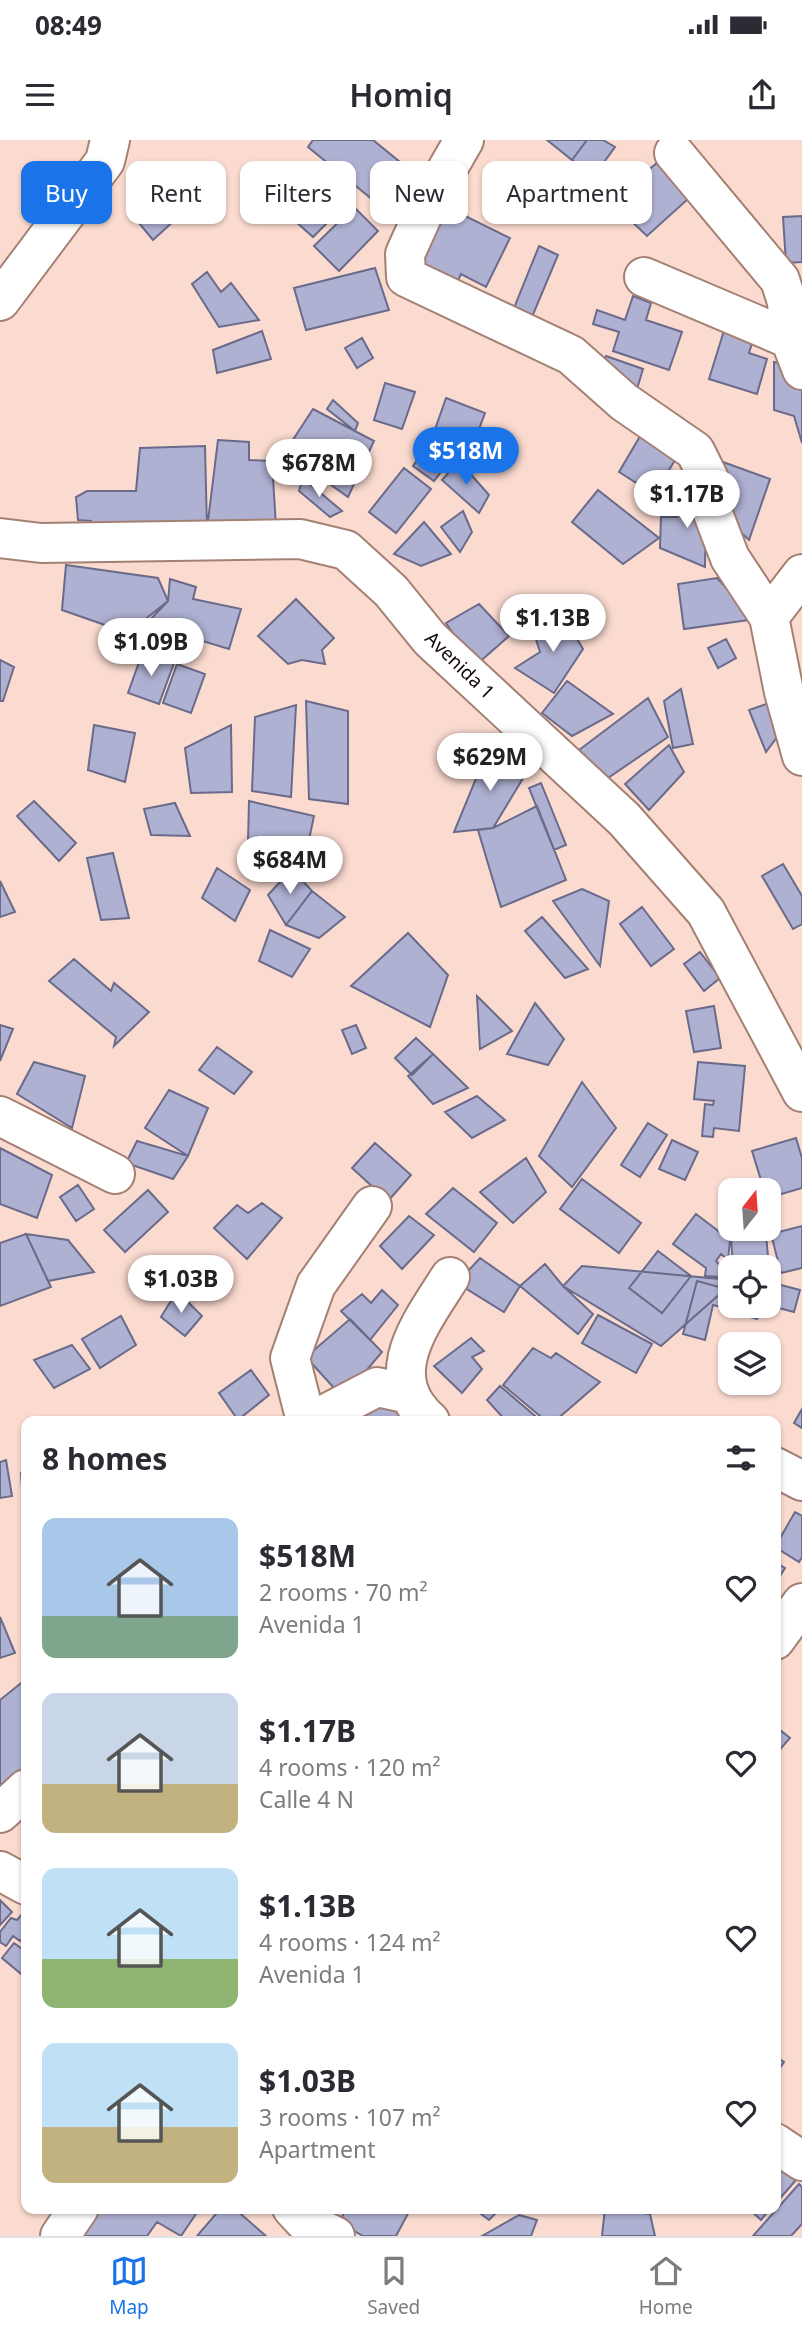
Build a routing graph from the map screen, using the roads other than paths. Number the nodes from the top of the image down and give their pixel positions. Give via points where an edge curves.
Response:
1 (110, 140) edge
2 (464, 140) edge
3 (674, 153) dead end
4 (644, 277) dead end
5 (0, 301) edge
6 (796, 355) edge
7 (0, 538) edge
8 (802, 574) edge
9 (769, 617) junction
10 (802, 756) edge
11 (802, 1092) edge
12 (0, 1116) edge
13 (115, 1174) dead end
14 (372, 1206) dead end
15 (450, 1277) dead end
16 (419, 1407) edge
17 (305, 1416) edge
18 (322, 1416) edge
19 (781, 1470) edge
20 (802, 1481) edge
21 (802, 1603) edge
22 (781, 1632) edge
23 (21, 1794) edge
24 (0, 1813) edge
25 (0, 1871) edge
26 (21, 1882) edge
27 (781, 2147) edge
28 (802, 2161) edge
29 (75, 2214) edge
30 (61, 2236) edge

1 - 5 street via 105,160
2 - 9 street via 405,254 406,277 571,355 624,402 695,451 709,479 712,511 730,558
3 - 6 street via 780,280
4 - 6 street
7 - 11 street, Avenida 1 via 41,543 300,539 346,550 391,591 430,639 624,819 706,912
8 - 9 street
9 - 10 street
12 - 13 street
14 - 17 street via 316,1285 290,1358
15 - 16 street via 415,1333 404,1366
16 - 18 street via 377,1387
19 - 20 street
21 - 22 street
23 - 24 street
25 - 26 street
27 - 28 street
29 - 30 street

